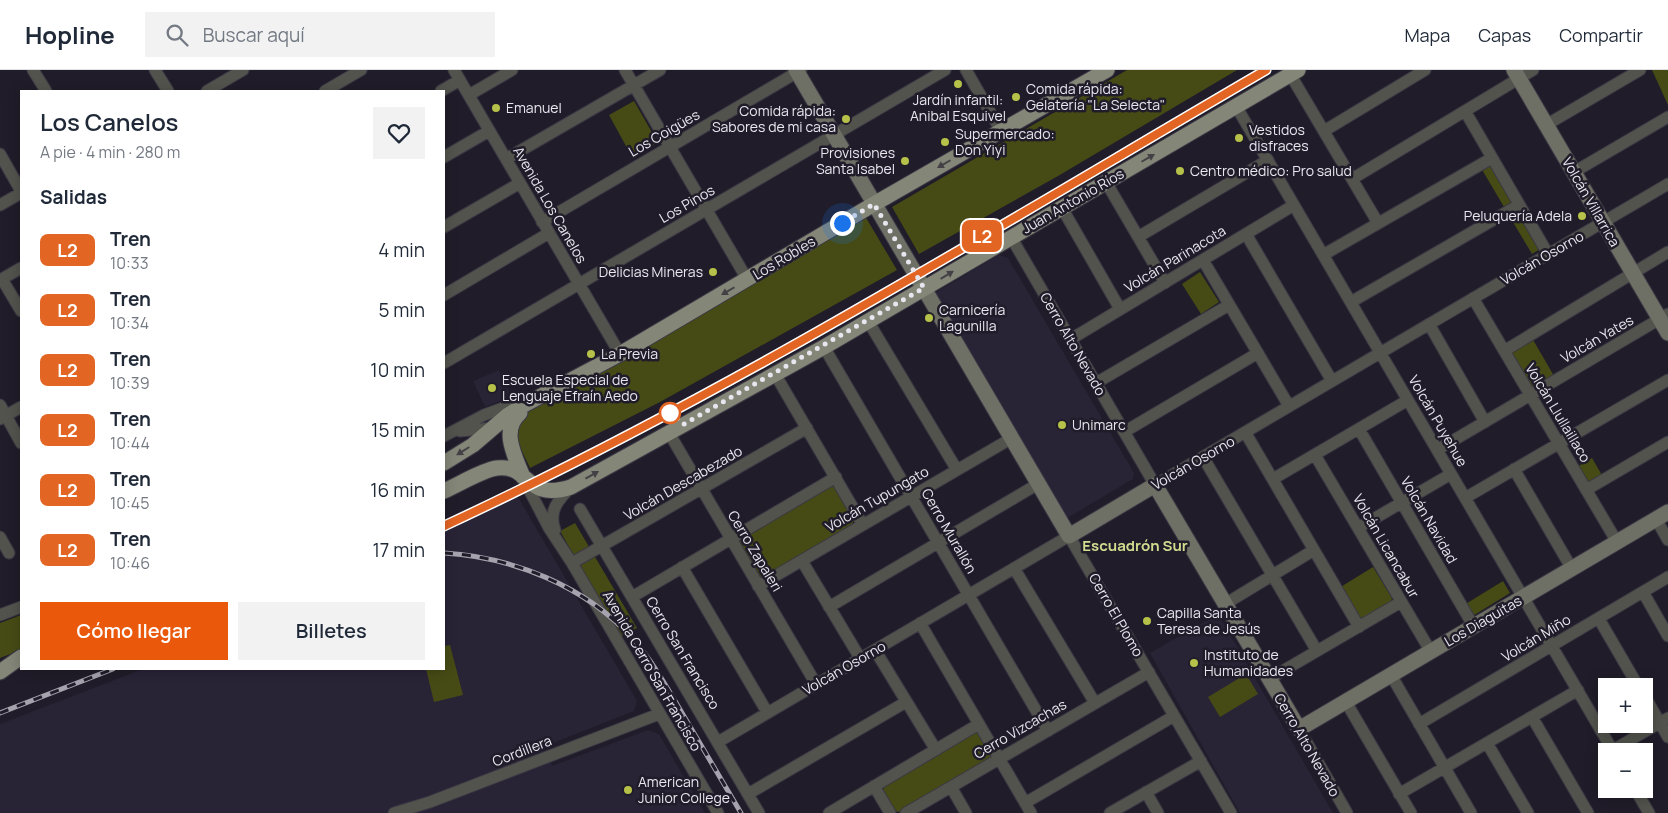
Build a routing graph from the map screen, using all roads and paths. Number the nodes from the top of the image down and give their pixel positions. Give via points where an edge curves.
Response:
1 (33, 70) edge
2 (155, 70) edge
3 (244, 70) edge
4 (361, 70) edge
5 (512, 70) edge
6 (625, 70) edge
7 (660, 70) edge
8 (945, 70) edge
9 (966, 70) edge
10 (1107, 70) edge
11 (1425, 70) edge
12 (1533, 70) edge
13 (1640, 70) edge
14 (798, 71) edge
15 (1294, 72) edge
16 (1516, 74) edge
17 (457, 75) edge
18 (634, 85) junction
19 (45, 90) edge
20 (167, 90) edge
21 (209, 90) edge
22 (326, 90) edge
23 (442, 90) edge
24 (469, 95) junction
25 (1236, 106) junction
26 (1465, 111) junction
27 (1668, 117) edge
28 (1546, 125) junction
29 (489, 131) junction
30 (1002, 131) junction
31 (1324, 131) junction
32 (834, 135) junction
33 (670, 147) junction
34 (0, 154) edge
35 (445, 157) edge
36 (1492, 158) junction
37 (506, 160) junction
38 (1268, 160) junction
39 (1574, 172) junction
40 (1352, 179) junction
41 (1106, 182) junction
42 (520, 183) junction
43 (1668, 184) edge
44 (20, 190) edge
45 (20, 193) edge
46 (874, 204) junction
47 (1519, 204) junction
48 (0, 205) edge
49 (1294, 206) junction
50 (1062, 208) junction
51 (706, 210) junction
52 (542, 222) junction
53 (1603, 222) junction
54 (1378, 224) junction
55 (445, 226) edge
56 (549, 233) junction
57 (1246, 234) junction
58 (1011, 237) junction
59 (1138, 237) junction
60 (1668, 252) edge
61 (1548, 254) junction
62 (1323, 255) junction
63 (1203, 260) junction
64 (20, 269) edge
65 (1633, 273) junction
66 (1, 279) edge
67 (747, 280) junction
68 (1165, 283) junction
69 (579, 284) junction
70 (924, 288) junction
71 (445, 294) edge
72 (1473, 298) junction
73 (1351, 302) junction
74 (1229, 305) junction
75 (1120, 309) junction
76 (20, 310) edge
77 (1664, 317) edge
78 (868, 321) junction
79 (1429, 324) junction
80 (1668, 333) edge
81 (1070, 339) junction
82 (824, 347) junction
83 (1504, 351) junction
84 (1258, 353) junction
85 (1380, 353) junction
86 (620, 354) junction
87 (445, 362) edge
88 (776, 374) junction
89 (1668, 380) edge
90 (1332, 381) junction
91 (1096, 383) junction
92 (546, 394) junction
93 (1530, 395) junction
94 (1408, 400) junction
95 (1289, 406) junction
96 (20, 407) edge
97 (2, 413) edge
98 (1486, 422) junction
99 (493, 428) junction
100 (807, 428) junction
101 (1359, 429) junction
102 (1124, 432) junction
103 (1245, 432) junction
104 (668, 433) junction
105 (449, 434) edge
106 (1012, 438) junction
107 (20, 441) edge
108 (1668, 442) edge
109 (511, 444) junction
110 (1559, 444) junction
111 (1437, 450) junction
112 (1315, 455) junction
113 (1203, 457) junction
114 (445, 461) edge
115 (1514, 469) junction
116 (957, 470) junction
117 (1451, 474) junction
118 (836, 477) junction
119 (527, 480) junction
120 (1273, 480) junction
121 (1038, 484) junction
122 (1155, 485) junction
123 (571, 487) junction
124 (701, 490) junction
125 (1586, 490) junction
126 (445, 491) edge
127 (911, 496) junction
128 (1465, 498) junction
129 (1402, 503) junction
130 (580, 510) dead end
131 (1662, 516) edge
132 (863, 524) junction
133 (1358, 528) junction
134 (1069, 536) junction
135 (1, 539) edge
136 (730, 539) junction
137 (1668, 540) edge
138 (938, 542) junction
139 (1617, 542) junction
140 (560, 543) junction
141 (602, 547) junction
142 (1314, 550) junction
143 (9, 553) dead end
144 (802, 561) junction
145 (572, 563) junction
146 (682, 567) junction
147 (1014, 568) junction
148 (1572, 569) junction
149 (1272, 576) junction
150 (1668, 577) edge
151 (758, 586) junction
152 (1643, 592) junction
153 (968, 595) junction
154 (632, 597) junction
155 (1524, 597) junction
156 (1401, 602) junction
157 (1225, 604) junction
158 (20, 607) edge
159 (829, 607) junction
160 (0, 615) edge
161 (1598, 618) junction
162 (920, 623) junction
163 (1359, 627) junction
164 (1474, 627) junction
165 (1668, 636) edge
166 (1552, 646) junction
167 (874, 650) junction
168 (1317, 651) junction
169 (1431, 652) junction
170 (860, 658) junction
171 (20, 659) edge
172 (20, 667) edge
173 (1149, 672) junction
174 (0, 674) edge
175 (1391, 675) junction
176 (1633, 678) edge
177 (1269, 679) junction
178 (816, 684) junction
179 (1578, 690) junction
180 (906, 702) junction
181 (1346, 702) junction
182 (1095, 703) junction
183 (1653, 707) edge
184 (768, 712) junction
185 (659, 714) junction
186 (1174, 716) junction
187 (1532, 717) junction
188 (1664, 720) edge
189 (979, 724) junction
190 (1419, 724) junction
191 (1298, 729) junction
192 (1048, 731) junction
193 (1668, 737) edge
194 (718, 742) junction
195 (1487, 743) junction
196 (1608, 743) edge
197 (1626, 743) edge
198 (936, 750) junction
199 (999, 759) junction
200 (1200, 761) junction
201 (1444, 768) junction
202 (874, 786) junction
203 (951, 787) junction
204 (1146, 792) junction
205 (748, 794) junction
206 (1399, 794) junction
207 (1641, 798) edge
208 (1028, 808) edge
209 (394, 813) edge
210 (718, 813) edge
211 (759, 813) edge
212 (829, 813) edge
213 (890, 813) edge
214 (906, 813) edge
215 (966, 813) edge
216 (1110, 813) edge
217 (1158, 813) edge
218 (1231, 813) edge
219 (1347, 813) edge
220 (1410, 813) edge
221 (1471, 813) edge
222 (1528, 813) edge
223 (1588, 813) edge
224 (1650, 813) edge

1 - 19 street
2 - 20 street
3 - 21 street
4 - 22 street
5 - 24 street
6 - 18 street
7 - 18 street
8 - 32 street, Los Pinos
9 - 30 street
10 - 30 main road, Los Robles
11 - 31 street
12 - 16 street
13 - 28 street
14 - 32 street, Cerro El Plomo
14 - 33 street, Los Coigües
15 - 25 main road, Juan Antonio Ríos
15 - 31 street
16 - 26 street
16 - 28 street, Volcán Villarrica
17 - 23 street
17 - 24 street, Avenida Los Canelos
18 - 33 street
18 - 37 street
24 - 29 street, Avenida Los Canelos
25 - 38 street, Volcán Puyehue
41 -> 25 main road, Juan Antonio Ríos
26 - 36 street
26 - 40 street
27 - 39 street
28 - 39 street, Volcán Villarrica
29 - 35 street
29 - 37 street, Avenida Los Canelos
30 -> 46 main road, Los Robles
31 - 40 street
32 - 46 street, Cerro El Plomo
32 - 51 street, Los Pinos
33 - 51 street
33 - 52 street, Los Coigües
34 - 44 street
36 - 47 street
36 - 54 street
37 - 42 street, Avenida Los Canelos
38 - 49 street, Volcán Puyehue
38 - 59 street
39 - 53 street, Volcán Villarrica
40 - 54 street
41 - 50 main road, Juan Antonio Ríos
41 - 59 street
42 - 52 street, Avenida Los Canelos
42 - 55 street
43 - 53 street, Volcán Osorno
45 - 48 street
46 - 67 main road, Los Robles
46 - 70 street, Cerro El Plomo
47 - 61 street
47 - 73 street
49 - 57 street, Volcán Parinacota
49 - 62 street, Volcán Puyehue
50 - 58 main road, Juan Antonio Ríos
50 - 75 street
51 - 67 street
51 - 69 street, Los Pinos
52 - 56 street, Avenida Los Canelos
53 - 61 street, Volcán Osorno
53 - 65 street, Volcán Villarrica
54 - 62 street
56 - 69 street, Avenida Los Canelos
56 - 71 street
57 - 63 street, Volcán Parinacota
57 - 90 street
70 -> 58 main road, Juan Antonio Ríos
58 - 81 street, Cerro Alto Nevado
59 - 68 street
60 - 65 street
61 - 72 street, Volcán Osorno
62 - 73 street, Volcán Puyehue
63 - 68 street, Volcán Parinacota
63 - 74 street
64 - 66 street
65 - 77 street, Volcán Villarrica
65 - 83 street
66 - 76 street
67 -> 86 main road, Los Robles
68 - 75 street, Volcán Parinacota
69 - 86 street, Avenida Los Canelos
69 - 87 street, Los Pinos
70 - 78 main road, Juan Antonio Ríos
70 - 106 street, Cerro El Plomo
72 - 79 street, Volcán Osorno
72 - 83 street, Volcán Llullaillaco
73 - 85 street, Volcán Puyehue
74 - 84 street
74 - 91 street
75 - 81 street, Volcán Parinacota
77 - 80 street, Volcán Villarrica
77 - 93 street, Volcán Yates
78 - 82 main road, Juan Antonio Ríos
78 - 116 street
79 - 85 street, Volcán Osorno
79 - 98 street
81 - 91 street, Cerro Alto Nevado
82 - 88 main road, Juan Antonio Ríos
82 - 127 street, Cerro Murallón
83 - 93 street, Volcán Llullaillaco
84 - 95 street
84 - 102 street
85 - 90 street, Volcán Osorno
85 - 94 street, Volcán Puyehue
86 - 92 main road, Los Robles
88 - 100 street
88 - 104 main road, Juan Antonio Ríos
89 - 110 street
90 - 95 street, Volcán Osorno
91 - 102 street, Cerro Alto Nevado
92 - 99 main road via 508,415
92 - 105 street, Los Robles via 512,403
92 - 109 main road via 512,421
93 - 98 street, Volcán Yates
93 - 110 street, Volcán Llullaillaco
94 - 101 street
94 - 111 street, Volcán Puyehue
95 - 103 street, Volcán Osorno
96 - 97 street
97 - 107 street
98 - 111 street, Volcán Yates
99 - 105 street, Los Robles
99 - 109 main road
99 -> 114 main road via 474,445
100 - 118 street
100 - 124 street, Volcán Descabezado
101 - 112 street
101 - 129 street, Volcán Navidad
102 - 122 street, Cerro Alto Nevado
103 - 113 street, Volcán Osorno
103 - 120 street
123 -> 104 main road, Juan Antonio Ríos
104 - 124 street, Cerro Zapaleri
106 - 116 street, Volcán Tupungato
106 - 121 street, Cerro El Plomo
108 - 125 street
109 - 119 main road
110 - 115 street
110 - 125 street, Volcán Llullaillaco
111 - 117 street, Volcán Puyehue
112 - 120 street
112 - 133 street, Volcán Licancabur
113 - 122 street, Volcán Osorno
113 - 149 street
115 - 128 street
115 - 148 street
116 - 127 street, Volcán Tupungato
117 - 128 street, Volcán Puyehue
117 - 129 street
118 - 132 street
118 - 136 street
119 - 123 main road, Juan Antonio Ríos via 541,491
119 - 126 main road, Juan Antonio Ríos via 508,469 497,468
119 - 140 street via 546,523
120 - 142 street
121 - 134 street, Cerro El Plomo
121 - 138 street
122 - 134 street, Volcán Osorno
122 - 157 street, Cerro Alto Nevado
123 - 140 street via 557,501 552,512
124 - 136 street, Cerro Zapaleri
124 - 141 street, Volcán Descabezado
125 - 139 street, Volcán Llullaillaco
127 - 132 street, Volcán Tupungato
127 - 138 street, Cerro Murallón
128 - 155 street, Volcán Puyehue
129 - 133 street
129 - 164 street, Volcán Navidad
130 - 141 street, Cerro San Francisco
131 - 137 street
131 - 139 street, Los Diaguitas
132 - 144 street, Volcán Tupungato
133 - 156 street, Volcán Licancabur
134 - 147 street, Volcán Osorno
134 - 173 street, Cerro El Plomo
135 - 143 street
136 - 146 street
136 - 151 street, Cerro Zapaleri
138 - 153 street, Cerro Murallón
138 - 159 street
139 - 148 street, Los Diaguitas
140 - 145 street, Avenida Cerro San Francisco
141 - 145 street, Volcán Descabezado
141 - 154 street, Cerro San Francisco
142 - 149 street
142 - 163 street
144 - 151 street, Volcán Tupungato
144 - 159 street
145 - 185 street, Avenida Cerro San Francisco
146 - 154 street
146 - 184 street
147 - 153 street, Volcán Osorno
147 - 182 street
148 - 155 street, Los Diaguitas
149 - 157 street
149 - 168 street
150 - 152 street, Volcán Miño
151 - 178 street, Cerro Zapaleri
152 - 161 street, Volcán Miño
152 - 165 street
153 - 162 street, Volcán Osorno
153 - 192 street, Cerro Murallón
154 - 194 street, Cerro San Francisco
155 - 164 street, Los Diaguitas
155 - 166 street, Volcán Puyehue
156 - 163 street
156 - 169 street, Volcán Licancabur
157 - 177 street, Cerro Alto Nevado
158 - 160 street
159 - 170 street
161 - 166 street, Volcán Miño
161 - 176 street
162 - 167 street, Volcán Osorno
162 - 189 street
163 - 168 street
164 - 169 street, Los Diaguitas
166 - 179 street, Volcán Puyehue
166 - 190 street, Volcán Miño
167 - 170 street, Volcán Osorno
167 - 180 street
168 - 177 street
169 - 175 street, Los Diaguitas
170 - 178 street, Volcán Osorno
171 - 174 main road
172 - 174 main road
173 - 182 street, Cerro Vizcachas
173 - 186 street, Cerro El Plomo
175 - 181 street, Los Diaguitas
175 - 190 street
177 - 191 street, Cerro Alto Nevado
178 - 184 street, Volcán Osorno
179 - 187 street
179 - 196 street, Volcán Puyehue
180 - 198 street
180 - 205 street
181 - 191 street, Los Diaguitas
181 - 206 street
182 - 192 street, Cerro Vizcachas
183 - 188 street
184 - 194 street, Volcán Osorno
185 - 209 street, Cordillera
185 - 210 street, Avenida Cerro San Francisco
186 - 200 street, Cerro El Plomo
186 - 208 street
187 - 195 street
187 - 223 street
188 - 193 street
188 - 197 street
189 - 198 street
189 - 199 street
190 - 201 street
191 - 219 street, Cerro Alto Nevado
192 - 199 street, Cerro Vizcachas
194 - 205 street, Cerro San Francisco
195 - 201 street
195 - 222 street
198 - 202 street
199 - 203 street, Cerro Vizcachas
199 - 208 street
200 - 204 street
200 - 218 street, Cerro El Plomo
201 - 206 street
201 - 221 street
202 - 212 street
202 - 213 street
203 - 214 street, Cerro Vizcachas
203 - 215 street
204 - 216 street
204 - 217 street
205 - 211 street, Cerro San Francisco
206 - 220 street
207 - 224 street

